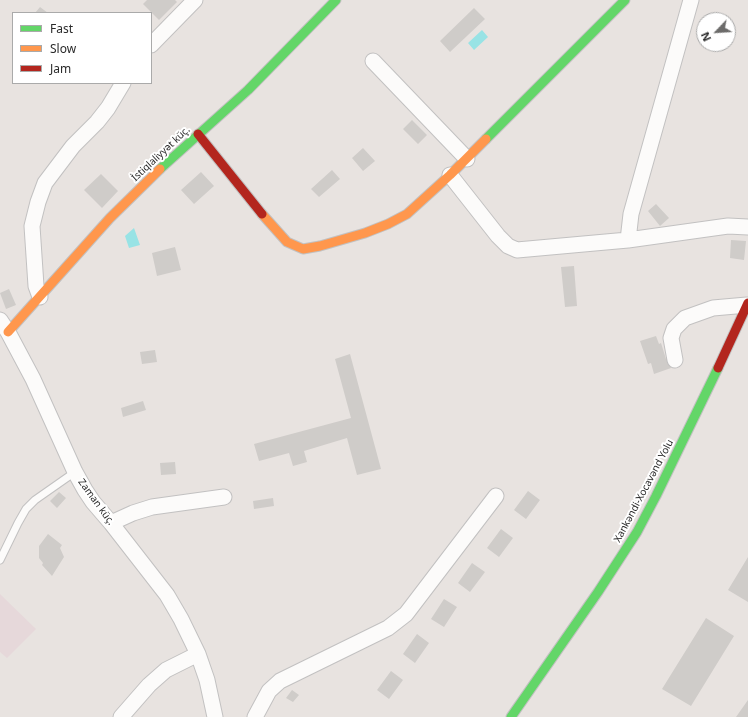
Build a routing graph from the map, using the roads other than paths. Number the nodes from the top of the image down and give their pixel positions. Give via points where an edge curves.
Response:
1 (195, 0) edge
2 (336, 0) edge
3 (624, 0) edge
4 (691, 0) edge
5 (152, 44) edge
6 (373, 60) dead end
7 (122, 84) edge
8 (198, 134) junction
9 (467, 159) junction
10 (450, 175) junction
11 (748, 226) edge
12 (628, 240) junction
13 (40, 297) junction
14 (748, 304) edge
15 (4, 326) edge
16 (675, 360) dead end
17 (75, 472) junction
18 (496, 496) dead end
19 (224, 497) dead end
20 (111, 523) junction
21 (0, 560) edge
22 (198, 654) junction
23 (121, 717) edge
24 (215, 717) edge
25 (255, 717) edge
26 (511, 717) edge

1 - 5 street
2 - 8 street, İstiqlaliyyət küç. via 248,90
3 - 9 street
4 - 12 street via 631,214
6 - 9 street
7 - 13 street via 108,108 73,146 45,183 32,226 36,286
8 - 10 street via 274,228 287,242 303,249 365,233 388,224 407,214
8 - 13 street, İstiqlaliyyət küç. via 110,218
9 - 10 street
10 - 12 street via 498,236 508,246 517,250
11 - 12 street via 728,226
13 - 15 street, İstiqlaliyyət küç.
14 - 16 street via 713,308 685,318 674,329 671,338
14 - 26 street, Xankəndi-Xocavənd Yolu via 637,532
15 - 17 street, Zaman küç. via 33,379
17 - 20 street, Zaman küç. via 93,502
17 - 21 lane via 26,509
18 - 25 street via 406,614 388,628 280,681 270,691
19 - 20 street via 152,507
20 - 22 street, Zaman küç. via 167,595
22 - 23 street via 166,670
22 - 24 street, Zaman küç.

